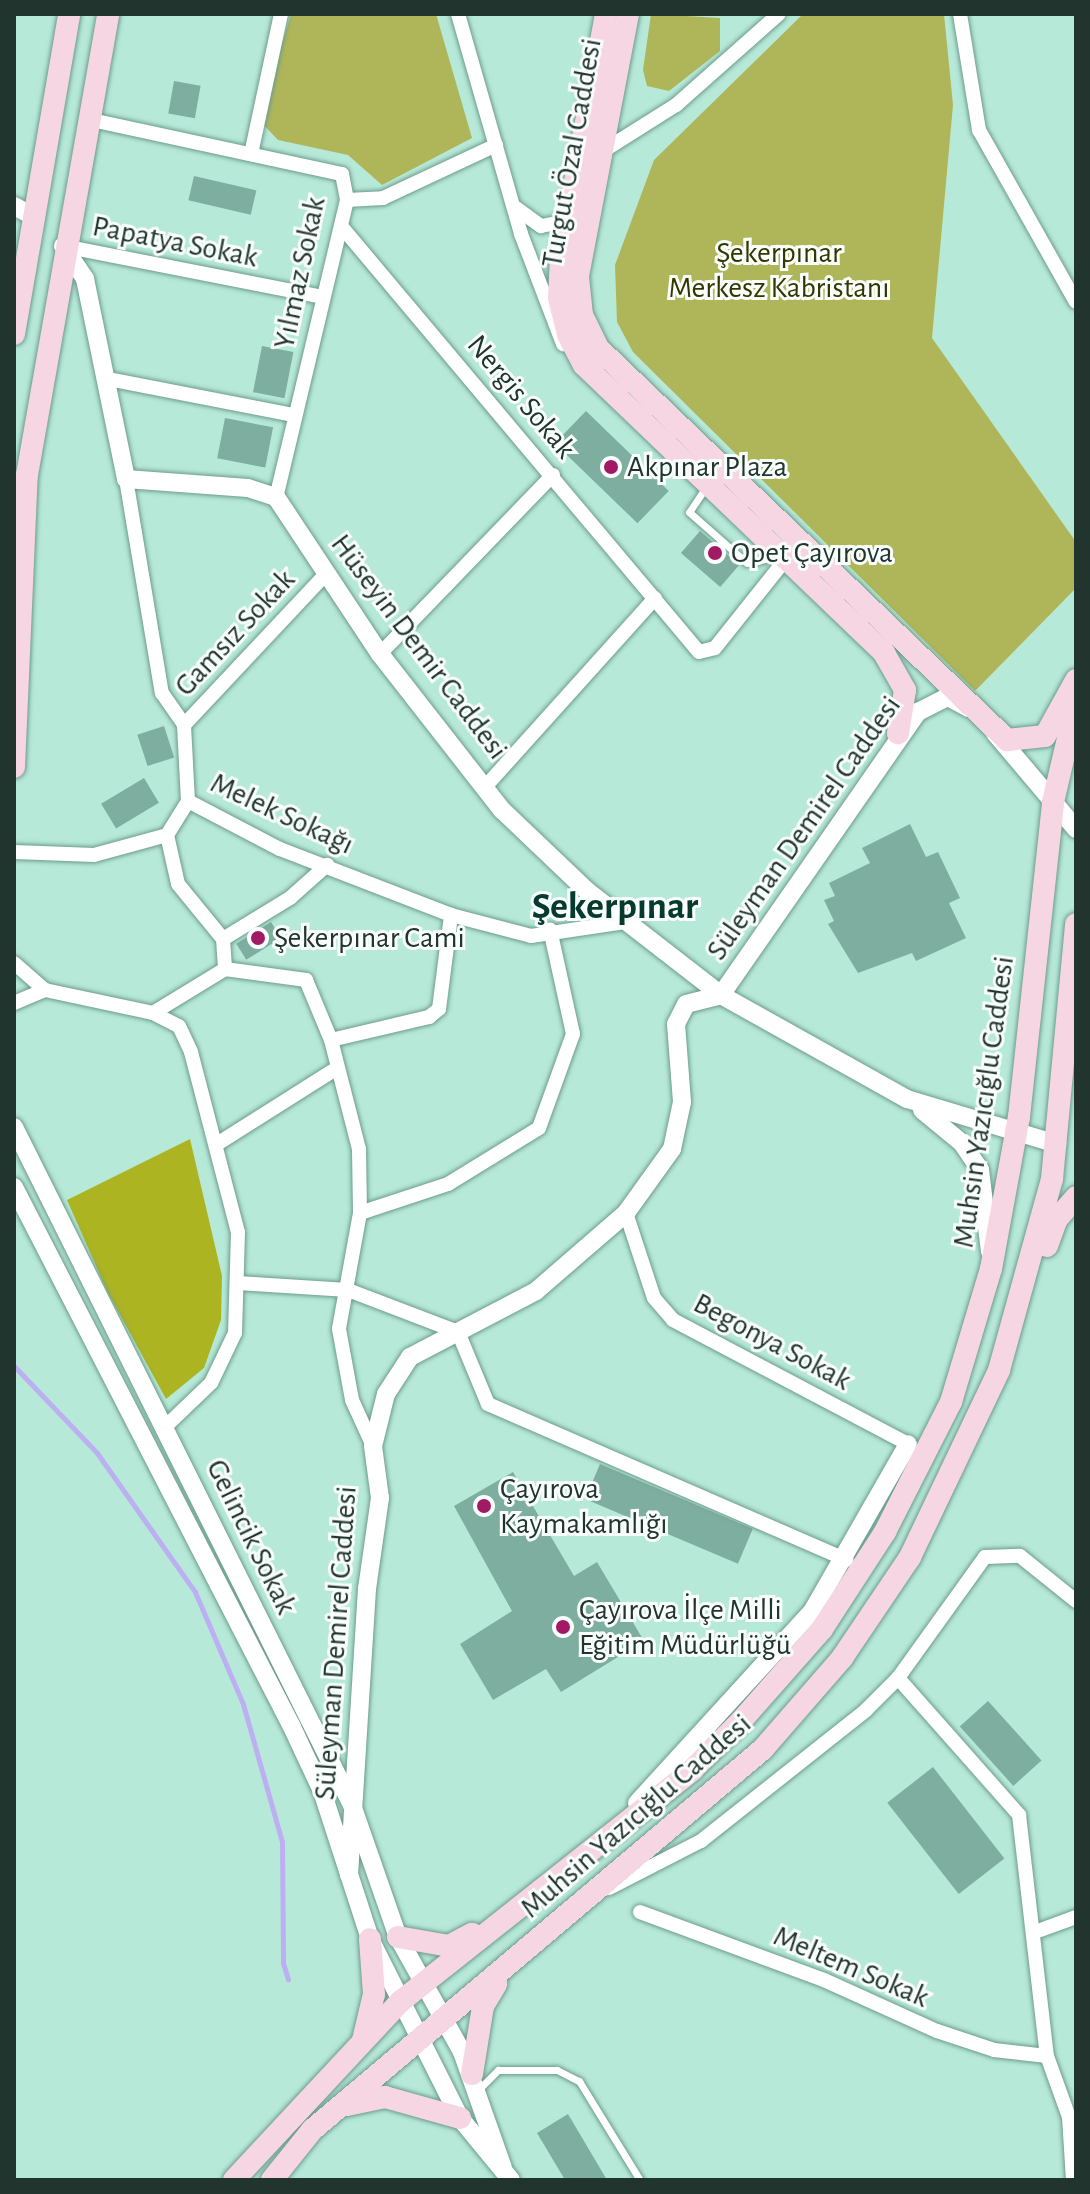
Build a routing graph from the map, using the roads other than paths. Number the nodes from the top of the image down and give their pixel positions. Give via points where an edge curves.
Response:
1 (69, 14) edge
2 (108, 14) edge
3 (281, 14) edge
4 (458, 14) edge
5 (606, 14) edge
6 (628, 14) edge
7 (779, 14) edge
8 (960, 14) edge
9 (87, 119) junction
10 (496, 145) junction
11 (603, 151) junction
12 (251, 154) junction
13 (347, 200) junction
14 (516, 208) junction
15 (23, 211) edge
16 (567, 221) junction
17 (341, 226) junction
18 (63, 246) junction
19 (323, 297) junction
20 (1076, 302) edge
21 (14, 334) edge
22 (584, 365) junction
23 (108, 379) junction
24 (294, 415) junction
25 (553, 475) junction
26 (126, 479) junction
27 (708, 485) junction
28 (276, 497) junction
29 (783, 558) junction
30 (324, 576) junction
31 (655, 598) junction
32 (380, 654) junction
33 (1076, 680) edge
34 (1076, 704) edge
35 (981, 717) junction
36 (184, 725) junction
37 (898, 733) junction
38 (14, 767) edge
39 (485, 787) junction
40 (188, 801) junction
41 (1053, 802) junction
42 (1076, 829) edge
43 (167, 835) junction
44 (14, 852) edge
45 (327, 865) junction
46 (451, 915) junction
47 (625, 922) junction
48 (1076, 924) edge
49 (550, 929) junction
50 (223, 939) junction
51 (747, 957) junction
52 (14, 963) edge
53 (225, 969) junction
54 (45, 990) junction
55 (721, 995) junction
56 (14, 1003) edge
57 (153, 1013) junction
58 (762, 1021) junction
59 (331, 1040) junction
60 (334, 1070) junction
61 (907, 1099) junction
62 (14, 1127) edge
63 (1016, 1132) junction
64 (217, 1144) junction
65 (1067, 1146) edge
66 (14, 1187) edge
67 (1076, 1197) edge
68 (360, 1213) junction
69 (626, 1213) junction
70 (991, 1269) junction
71 (238, 1283) junction
72 (348, 1290) junction
73 (458, 1332) junction
74 (999, 1370) junction
75 (165, 1427) junction
76 (908, 1444) joint
77 (373, 1446) junction
78 (846, 1560) junction
79 (1076, 1601) edge
80 (898, 1678) junction
81 (352, 1805) junction
82 (590, 1850) junction
83 (349, 1875) junction
84 (588, 1899) junction
85 (640, 1912) dead end
86 (1076, 1917) edge
87 (502, 1919) junction
88 (1035, 1932) junction
89 (398, 1937) junction
90 (370, 1939) junction
91 (501, 1975) junction
92 (422, 1986) junction
93 (401, 2001) junction
94 (444, 2021) junction
95 (425, 2041) junction
96 (362, 2043) junction
97 (1047, 2056) junction
98 (474, 2083) junction
99 (342, 2106) junction
100 (1072, 2117) edge
101 (460, 2118) junction
102 (507, 2174) edge
103 (234, 2180) edge
104 (272, 2180) edge
105 (640, 2180) edge
106 (1073, 2180) edge

1 - 15 main road
2 - 9 main road
3 - 12 street
4 - 10 street
5 - 16 main road, Turgut Özal Caddesi
6 - 11 main road, Turgut Özal Caddesi
7 - 11 street via 676,105
8 - 20 street via 979,130
9 - 12 street, Yılmaz Sokak
9 - 18 main road
10 - 13 street via 383,198
10 - 14 street
11 - 35 main road, Turgut Özal Caddesi via 578,277 582,315 598,348
12 - 13 street, Yılmaz Sokak via 342,174
13 - 17 street, Yılmaz Sokak
14 - 16 street via 541,226
14 - 22 street via 544,306 563,344
15 - 21 main road
16 - 22 main road, Turgut Özal Caddesi via 559,298
17 - 19 street, Yılmaz Sokak
17 - 25 street, Nergis Sokak
18 - 19 street, Papatya Sokak
18 - 23 street via 85,279
18 - 38 main road via 27,475
19 - 24 street, Yılmaz Sokak
22 - 27 main road, Turgut Özal Caddesi
23 - 24 street
23 - 26 street
24 - 28 street, Yılmaz Sokak
25 - 31 street, Nergis Sokak
25 - 32 street
26 - 28 street via 248,488
26 - 36 street via 162,693
27 - 29 main road, Turgut Özal Caddesi
27 - 29 lane via 689,512 747,563
28 - 30 street, Hüseyin Demir Caddesi
29 - 31 street, Nergis Sokak via 715,648 699,652
29 - 37 main road, Turgut Özal Caddesi via 894,664 905,690
30 - 32 street, Hüseyin Demir Caddesi
30 - 36 street, Gamsız Sokak
31 - 39 street
32 - 39 street, Hüseyin Demir Caddesi
33 - 35 main road, Turgut Özal Caddesi via 1045,736 1007,740
34 - 41 main road, Muhsin Yazıcığlu Caddesi
35 - 37 street, Süleyman Demirel Caddesi via 940,698
35 - 41 street
36 - 40 street, Melek Sokağı
37 - 51 street, Süleyman Demirel Caddesi
39 - 47 street, Hüseyin Demir Caddesi via 533,842
40 - 43 street
40 - 45 street, Melek Sokağı
41 - 42 street
41 - 63 main road, Muhsin Yazıcığlu Caddesi
43 - 44 street via 94,855
43 - 50 street via 178,884
45 - 46 street, Melek Sokağı
45 - 50 street via 290,898
46 - 49 street, Melek Sokağı via 531,936
46 - 59 street via 439,1009 429,1017
47 - 49 street, Melek Sokağı
47 - 55 street, Hüseyin Demir Caddesi
48 - 65 main road, Muhsin Yazıcığlu Caddesi
49 - 68 street via 573,1034 539,1128 448,1184
50 - 53 street
51 - 55 street, Süleyman Demirel Caddesi
51 - 58 street via 739,989
52 - 54 street
53 - 57 street
53 - 59 street via 306,980
54 - 56 street
54 - 57 street
55 - 58 street, Hüseyin Demir Caddesi
55 - 69 street, Süleyman Demirel Caddesi via 686,1004 676,1024 682,1102 672,1149
57 - 64 street via 179,1026
58 - 61 street, Hüseyin Demir Caddesi
59 - 60 street
60 - 64 street
60 - 68 street via 358,1141
61 - 63 street, Hüseyin Demir Caddesi
61 - 70 street via 950,1131 980,1170
62 - 75 street, Gelincik Sokak
63 - 65 street, Hüseyin Demir Caddesi
63 - 70 main road, Muhsin Yazıcığlu Caddesi
64 - 71 street via 238,1232
65 - 74 main road, Muhsin Yazıcığlu Caddesi
66 - 83 street, Gelincik Sokak via 292,1727 322,1791
67 - 74 main road via 1057,1219
68 - 72 street
69 - 73 street, Süleyman Demirel Caddesi via 536,1291
69 - 76 street, Begonya Sokak via 654,1298 673,1320
70 - 82 main road, Muhsin Yazıcığlu Caddesi via 951,1402 885,1532 822,1629 692,1770
71 - 72 street
71 - 75 street via 235,1333 211,1383
72 - 73 street
72 - 77 street via 339,1329 352,1400
73 - 77 street, Süleyman Demirel Caddesi via 410,1357 386,1394
73 - 78 street via 488,1404
74 - 84 main road, Muhsin Yazıcığlu Caddesi via 942,1500 842,1658 763,1749
75 - 81 street, Gelincik Sokak
76 - 78 street, Muhsin Yazıcığlu Caddesi
77 - 81 street, Süleyman Demirel Caddesi via 380,1498 367,1589
78 - 82 street, Muhsin Yazıcığlu Caddesi via 779,1654
79 - 80 street via 1020,1556 985,1557
80 - 84 street via 701,1841
80 - 88 street via 1019,1815
81 - 83 street, Süleyman Demirel Caddesi
81 - 89 street, Gelincik Sokak
82 - 87 main road, Muhsin Yazıcığlu Caddesi
83 - 90 street, Gelincik Sokak
84 - 91 main road, Muhsin Yazıcığlu Caddesi
85 - 97 street, Meltem Sokak via 824,1980 937,2031 994,2050
86 - 88 street
87 - 89 main road via 449,1946
87 - 92 main road, Muhsin Yazıcığlu Caddesi
88 - 97 street
89 - 92 street, Gelincik Sokak
90 - 93 street, Gelincik Sokak
90 - 96 main road via 374,1994
91 - 94 main road, Muhsin Yazıcığlu Caddesi
91 - 98 main road via 483,2006
92 - 93 main road, Muhsin Yazıcığlu Caddesi
92 - 94 street, Gelincik Sokak
93 - 95 street, Gelincik Sokak
93 - 96 main road, Muhsin Yazıcığlu Caddesi
94 - 95 main road, Muhsin Yazıcığlu Caddesi
94 - 98 street, Gelincik Sokak
95 - 99 main road, Muhsin Yazıcığlu Caddesi
95 - 101 street, Gelincik Sokak
96 - 103 main road, Muhsin Yazıcığlu Caddesi
97 - 100 street
98 - 102 street, Gelincik Sokak
98 - 105 lane via 498,2070 557,2070 579,2081
99 - 101 main road via 385,2097
99 - 104 main road, Muhsin Yazıcığlu Caddesi via 312,2130
100 - 106 street
101 - 102 street, Gelincik Sokak

